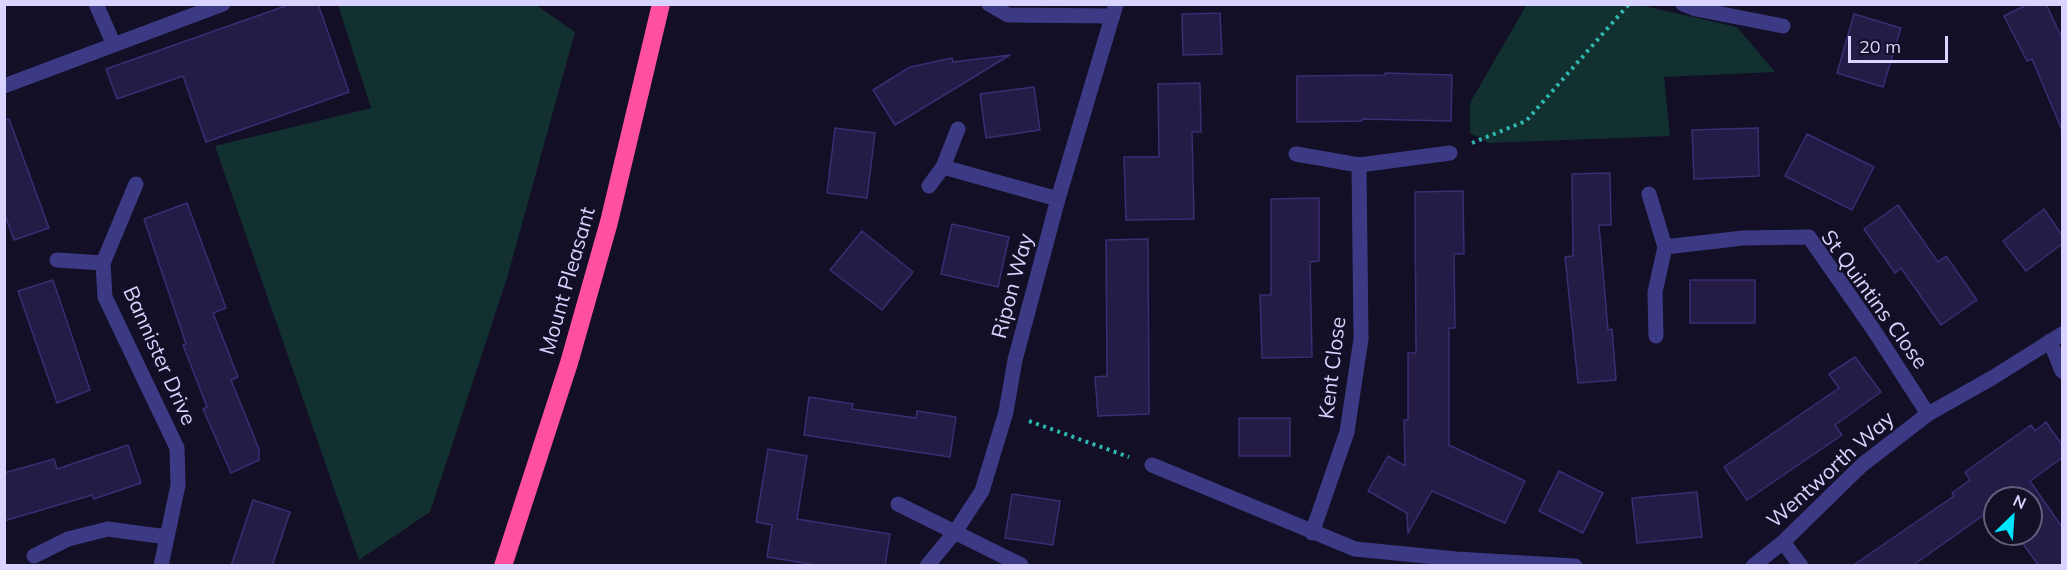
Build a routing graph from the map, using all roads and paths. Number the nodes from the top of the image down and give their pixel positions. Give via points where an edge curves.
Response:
1 (96, 4) edge
2 (224, 4) edge
3 (661, 4) edge
4 (989, 4) edge
5 (1629, 4) edge
6 (1683, 4) edge
7 (1114, 10) edge
8 (1783, 26) dead end
9 (114, 45) junction
10 (4, 86) edge
11 (958, 129) dead end
12 (1450, 153) joint
13 (1296, 154) dead end
14 (1359, 165) junction
15 (943, 167) junction
16 (136, 184) dead end
17 (929, 186) dead end
18 (1649, 194) dead end
19 (1058, 199) junction
20 (1665, 247) junction
21 (57, 260) dead end
22 (103, 263) junction
23 (1656, 336) dead end
24 (2056, 338) edge
25 (2062, 370) edge
26 (1006, 412) junction
27 (1928, 414) junction
28 (1152, 465) joint
29 (898, 504) dead end
30 (955, 532) junction
31 (1312, 533) junction
32 (167, 537) junction
33 (1783, 542) junction
34 (34, 556) dead end
35 (1021, 565) edge
36 (161, 566) edge
37 (503, 566) edge
38 (927, 566) edge
39 (1575, 566) edge
40 (1753, 566) edge
41 (1801, 566) edge

1 - 9 street
2 - 9 street
3 - 37 highway, Mount Pleasant via 609,222 569,363
4 - 7 street via 1008,15
5 - 12 path via 1526,121
6 - 8 street
7 - 19 street, Ripon Way
9 - 10 street
11 - 15 street
12 - 14 street
13 - 14 street
14 - 31 street, Kent Close via 1361,339 1347,432
15 - 17 street
15 - 19 street
16 - 22 street, Bannister Drive
18 - 20 street
19 - 26 street, Ripon Way via 1015,360
20 - 23 street via 1655,292
20 - 27 street, St Quintins Close via 1743,238 1809,237
21 - 22 street
22 - 32 street, Bannister Drive via 105,297 177,448 178,485
24 - 25 street
24 - 27 street, Wentworth Way
26 - 28 path
26 - 30 street, Ripon Way via 982,491
27 - 33 street, Wentworth Way via 1862,465
28 - 31 street
29 - 30 street
30 - 35 street
30 - 38 street, Ripon Way
31 - 39 street via 1355,549
32 - 34 street via 108,529 68,539
32 - 36 street, Bannister Drive
33 - 40 street, Wentworth Way
33 - 41 street

